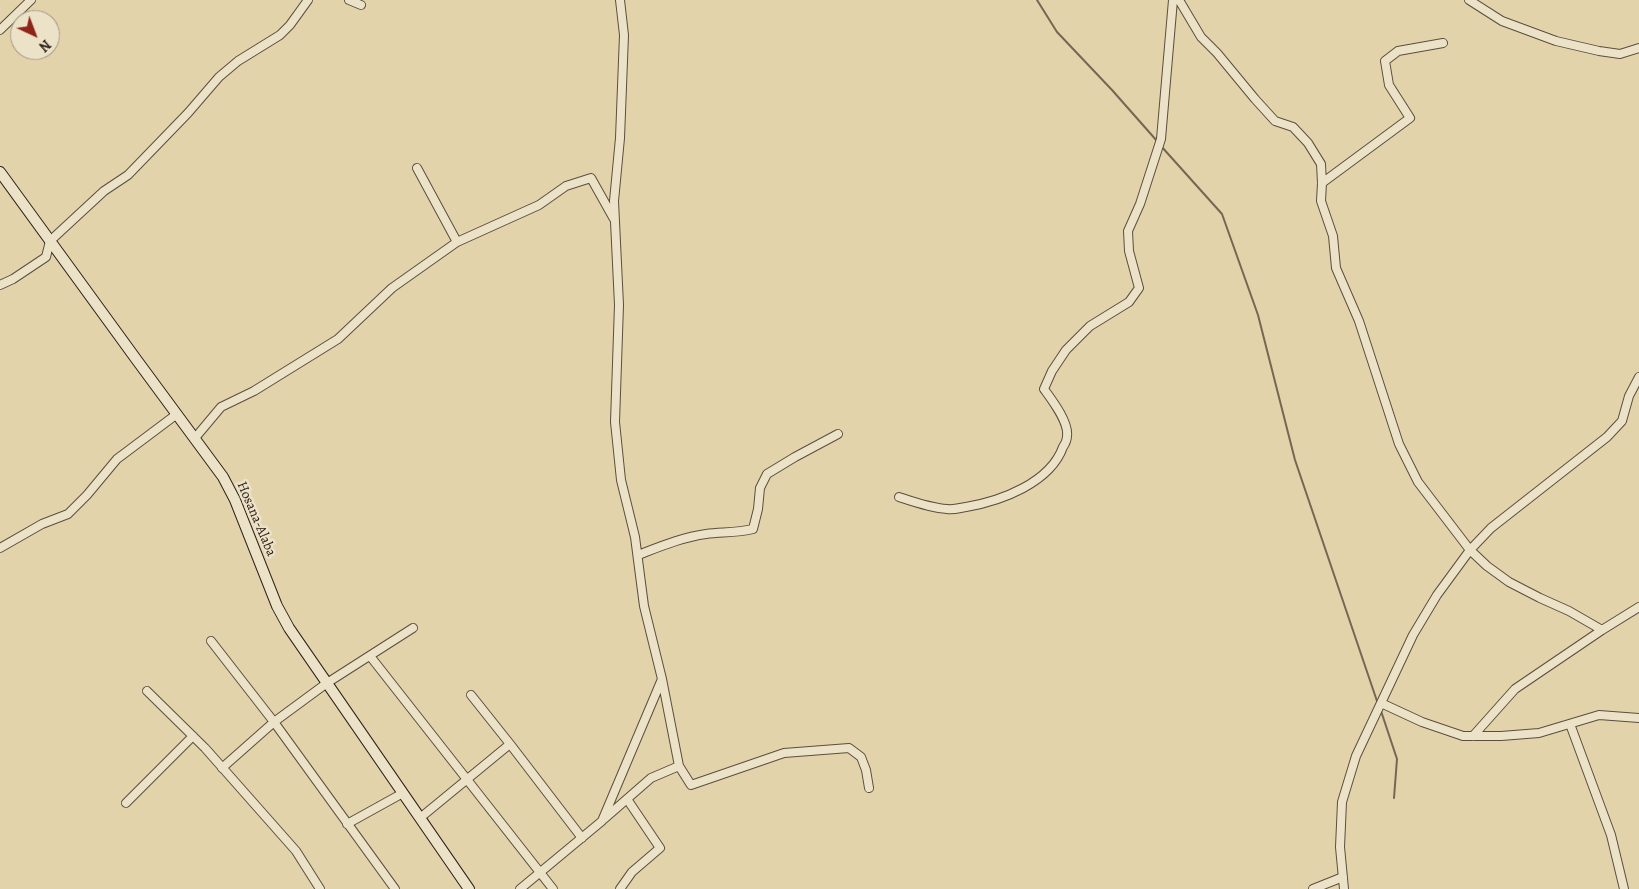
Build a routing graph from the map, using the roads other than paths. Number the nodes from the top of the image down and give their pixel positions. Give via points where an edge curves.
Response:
1 (31, 0) edge
2 (308, 0) edge
3 (349, 0) edge
4 (620, 0) edge
5 (1173, 0) edge
6 (1179, 0) edge
7 (1469, 0) edge
8 (361, 5) dead end
9 (0, 30) edge
10 (1443, 43) dead end
11 (1639, 48) edge
12 (417, 168) dead end
13 (0, 172) edge
14 (1322, 183) junction
15 (615, 221) junction
16 (50, 241) junction
17 (457, 242) junction
18 (0, 285) edge
19 (1639, 377) edge
20 (177, 414) junction
21 (838, 434) dead end
22 (195, 438) junction
23 (899, 497) dead end
24 (0, 548) edge
25 (1470, 550) junction
26 (638, 555) junction
27 (1639, 607) edge
28 (412, 628) dead end
29 (1602, 630) junction
30 (211, 641) dead end
31 (370, 656) junction
32 (662, 680) junction
33 (328, 684) junction
34 (147, 691) dead end
35 (471, 695) dead end
36 (1381, 703) junction
37 (1639, 718) edge
38 (274, 722) junction
39 (1570, 724) junction
40 (193, 736) junction
41 (1473, 736) junction
42 (510, 744) junction
43 (679, 766) junction
44 (222, 768) junction
45 (466, 780) junction
46 (868, 788) dead end
47 (403, 793) junction
48 (627, 799) junction
49 (126, 802) dead end
50 (420, 818) junction
51 (602, 821) junction
52 (347, 824) junction
53 (582, 838) junction
54 (540, 873) junction
55 (1343, 878) junction
56 (320, 889) edge
57 (395, 889) edge
58 (469, 889) edge
59 (520, 889) edge
60 (553, 889) edge
61 (620, 889) edge
62 (1313, 889) edge
63 (1344, 889) edge
64 (1624, 889) edge

1 - 9 street
2 - 16 street via 290,26 219,76 128,175 104,191
3 - 8 street
4 - 15 street via 624,35
5 - 23 street via 1161,139 1128,231 1129,251 1139,288 1129,302 1090,326 1066,350 1052,371 1044,389 1064,422 1068,436 1061,454 1046,472 1032,482 1008,495 978,505 948,510
6 - 14 street via 1201,37 1275,121 1293,128 1308,143 1321,164
7 - 11 street via 1502,21 1556,41 1620,54
10 - 14 street via 1398,50 1385,61 1389,85 1410,118
12 - 17 street
13 - 16 main road, Hosana-Alaba
14 - 25 street via 1322,201 1333,236 1336,268 1359,321 1399,444 1418,482
15 - 17 street via 591,178 566,186 539,205
15 - 26 street via 619,305 615,422 621,480
16 - 18 street via 46,256
16 - 20 main road, Hosana-Alaba
17 - 22 street via 392,288 338,339 221,408
19 - 25 street via 1622,421 1607,437 1491,528
20 - 22 main road, Hosana-Alaba
20 - 24 street via 117,459 68,514 42,524
21 - 26 street via 767,474 760,488 753,529 704,534
22 - 33 main road, Hosana-Alaba via 223,476 235,500 277,606
25 - 29 street via 1509,582
25 - 36 street via 1413,635
26 - 32 street via 644,606
27 - 29 street
28 - 31 street
29 - 41 street via 1515,689
30 - 38 street
31 - 33 street
31 - 45 street
32 - 43 street
32 - 51 street
33 - 38 street
33 - 47 main road, Hosana-Alaba
34 - 40 street
35 - 42 street
36 - 41 street via 1422,722 1463,736
36 - 55 street via 1356,756 1342,802 1340,847
37 - 39 street via 1599,715
38 - 44 street
38 - 52 street
39 - 41 street via 1540,733
39 - 64 street via 1611,836
40 - 44 street
40 - 49 street
42 - 45 street
42 - 53 street
43 - 46 street via 690,785 784,754 849,748 861,756
43 - 48 street via 651,778
44 - 56 street via 296,851
45 - 50 street
45 - 54 street
47 - 50 main road, Hosana-Alaba
47 - 52 street
48 - 51 street
48 - 61 street via 660,848 632,872
50 - 58 main road, Hosana-Alaba
51 - 53 street
52 - 57 street
53 - 54 street
54 - 59 street
54 - 60 street
55 - 62 street
55 - 63 street

